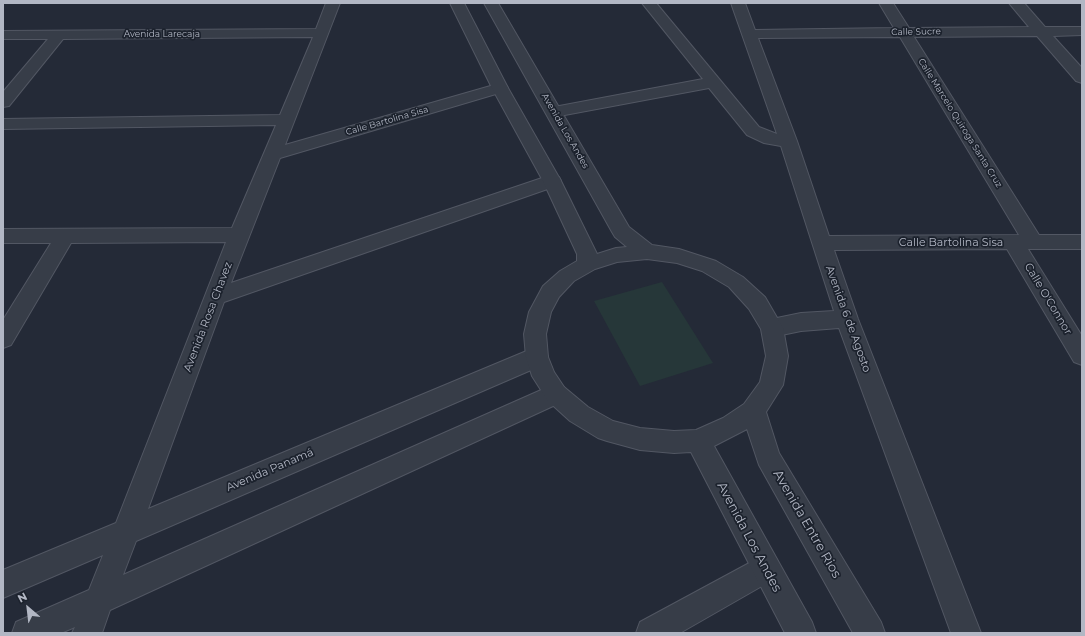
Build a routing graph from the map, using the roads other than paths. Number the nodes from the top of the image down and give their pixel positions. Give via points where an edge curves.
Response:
1 (332, 3) edge
2 (457, 3) edge
3 (491, 3) edge
4 (649, 3) edge
5 (738, 3) edge
6 (886, 3) edge
7 (1016, 3) edge
8 (1041, 31) junction
9 (1082, 31) edge
10 (904, 32) junction
11 (322, 33) junction
12 (750, 34) junction
13 (3, 35) edge
14 (59, 35) junction
15 (1082, 78) edge
16 (714, 82) junction
17 (500, 88) junction
18 (3, 102) edge
19 (554, 112) junction
20 (285, 120) junction
21 (3, 124) edge
22 (788, 141) junction
23 (273, 154) junction
24 (552, 181) junction
25 (239, 235) junction
26 (3, 236) edge
27 (65, 236) junction
28 (1023, 242) junction
29 (1082, 242) edge
30 (821, 243) junction
31 (647, 252) junction
32 (588, 264) junction
33 (217, 296) junction
34 (847, 319) junction
35 (772, 328) junction
36 (3, 339) edge
37 (1082, 356) edge
38 (537, 357) junction
39 (556, 394) junction
40 (753, 410) junction
41 (698, 441) junction
42 (126, 532) junction
43 (766, 568) junction
44 (3, 584) edge
45 (100, 600) junction
46 (656, 632) edge
47 (27, 633) edge
48 (87, 633) edge
49 (801, 633) edge
50 (870, 633) edge
51 (966, 633) edge

1 - 11 street, Avenida Rosa Chavez
2 - 17 street
3 - 19 street, Avenida Los Andes
4 - 16 street
5 - 12 street, Avenida 6 de Agosto
6 - 10 street, Calle Marcelo Quiroga Santa Cruz
7 - 8 street
8 - 9 street, Calle Sucre
8 - 10 street, Calle Sucre
8 - 15 street
10 - 12 street, Calle Sucre
10 - 28 street, Calle Marcelo Quiroga Santa Cruz
11 - 14 street, Avenida Larecaja
11 - 20 street, Avenida Rosa Chavez
12 - 22 street, Avenida 6 de Agosto
13 - 14 street, Avenida Larecaja
14 - 18 street
16 - 19 street
16 - 22 street via 753,131 770,139
17 - 23 street, Calle Bartolina Sisa
17 - 24 street
19 - 31 street, Avenida Los Andes via 622,232
20 - 21 street
20 - 23 street, Avenida Rosa Chavez
22 - 30 street, Avenida 6 de Agosto
23 - 25 street, Avenida Rosa Chavez
24 - 32 street via 582,242
24 - 33 street
25 - 27 street
25 - 33 street, Avenida Rosa Chavez
26 - 27 street
27 - 36 street
28 - 29 street, Calle Bartolina Sisa
28 - 30 street, Calle Bartolina Sisa
28 - 37 street, Calle O'Connor
30 - 34 street, Avenida 6 de Agosto
31 - 32 street via 616,255
31 - 35 street via 679,256 701,263 736,282 757,303
32 - 38 street via 567,276 551,292 540,312 535,334
33 - 42 street, Avenida Rosa Chavez
34 - 35 street via 801,322
34 - 51 street, Avenida 6 de Agosto
35 - 40 street via 777,356 771,385
38 - 39 street via 544,376
38 - 42 street, Avenida Panamá
39 - 41 street via 579,414 607,430 640,439
39 - 45 street
40 - 41 street via 732,426
40 - 50 street, Avenida Entre Rios via 768,457
41 - 43 street, Avenida Los Andes
42 - 44 street, Avenida Panamá
42 - 45 street, Avenida Rosa Chavez
43 - 46 street
43 - 49 street, Avenida Los Andes
45 - 47 street
45 - 48 street, Avenida Rosa Chavez

